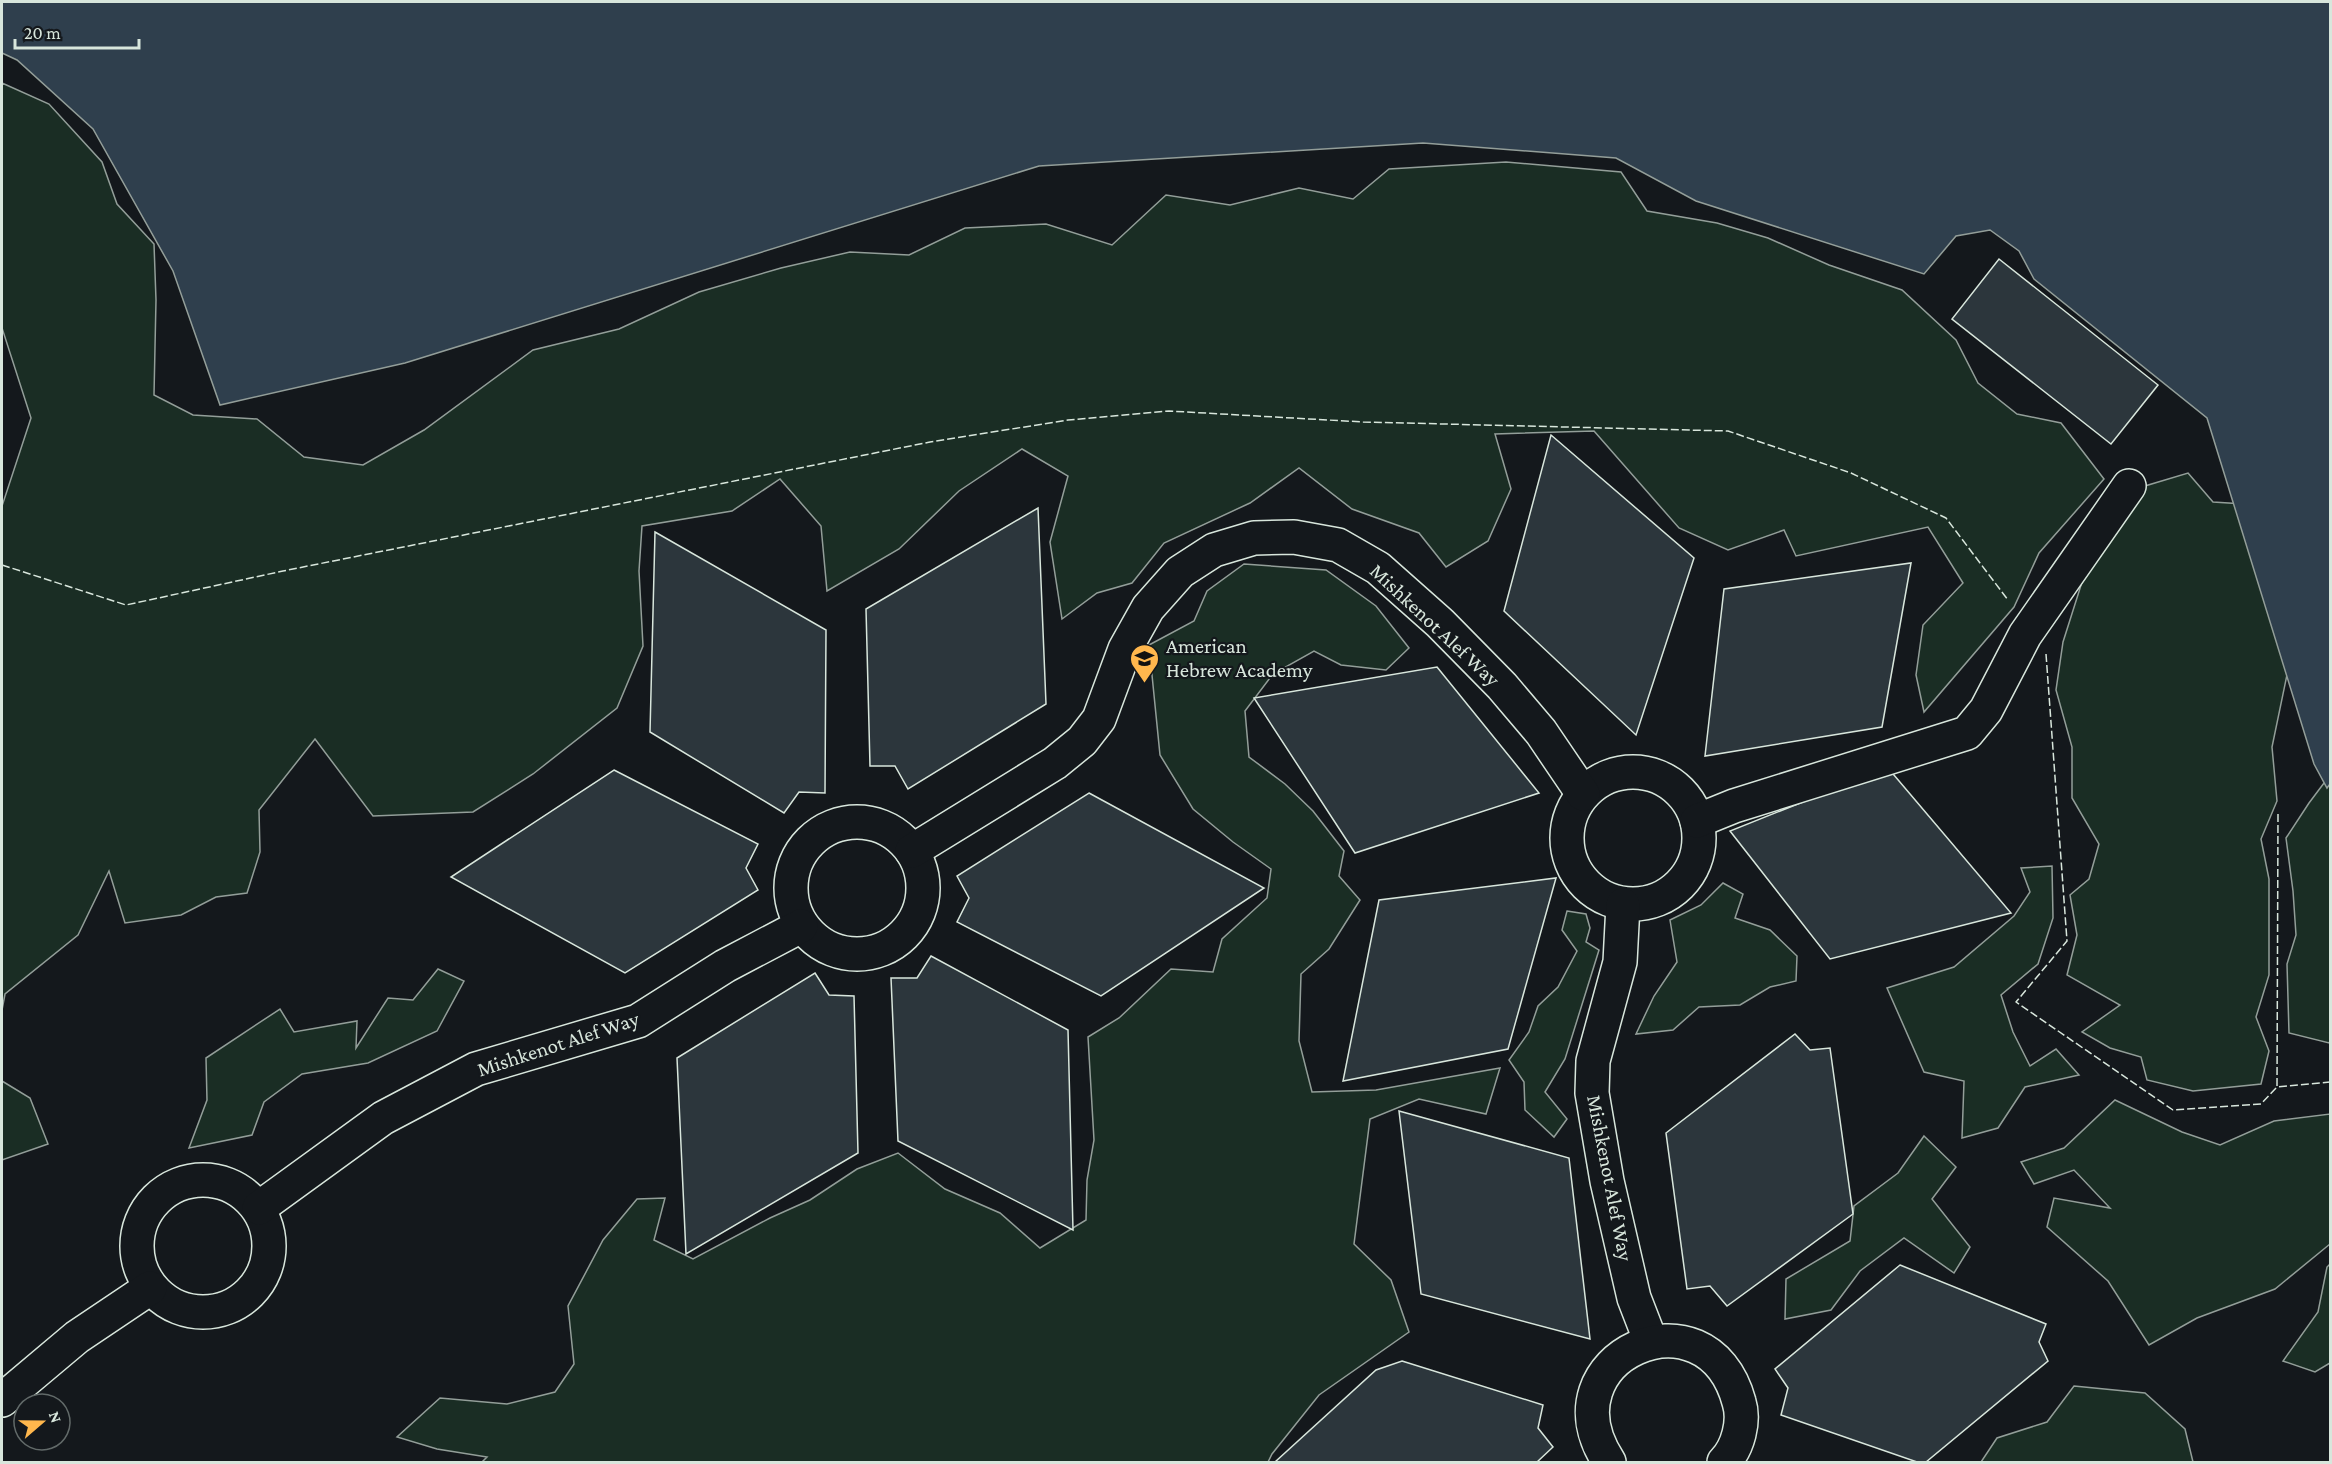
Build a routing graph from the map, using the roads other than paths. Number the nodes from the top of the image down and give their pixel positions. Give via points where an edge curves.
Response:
1 (2129, 486) dead end
2 (1583, 794) junction
3 (1697, 821) junction
4 (912, 851) junction
5 (1623, 905) junction
6 (801, 926) junction
7 (259, 1208) junction
8 (150, 1288) junction
9 (1651, 1342) junction
10 (2, 1400) edge
11 (1609, 1462) edge
12 (1724, 1462) edge

1 - 3 street via 2025,635 1986,710 1967,733
2 - 3 street via 1608,776 1628,771 1647,773 1682,792
2 - 4 street, Mishkenot Alef Way via 1541,732 1502,686 1378,568 1338,545 1294,537 1254,538 1214,550 1180,572 1148,608 1125,649 1099,718 1082,741 1055,763
2 - 5 street via 1568,823 1566,845 1572,867 1584,885 1602,898
3 - 5 street via 1699,849 1680,886 1643,905
4 - 6 street via 922,872 923,896 917,918 903,937 884,950 861,955 838,953 817,942
4 - 6 street via 898,836 879,825 859,821 819,832 804,846 794,865 792,906
5 - 9 street, Mishkenot Alef Way via 1620,962 1593,1061 1592,1093 1634,1298
6 - 7 street, Mishkenot Alef Way via 725,966 638,1021 466,1074 383,1118
7 - 8 street via 267,1228 266,1270 240,1302 221,1311 200,1313 179,1309
7 - 8 street via 242,1192 221,1182 198,1180 176,1185 156,1198 143,1216 136,1239 137,1262
8 - 10 street via 77,1337
9 - 11 street via 1628,1351 1611,1365 1599,1383 1592,1426 1598,1447
9 - 12 street via 1676,1341 1700,1349 1721,1363 1735,1385 1741,1409 1739,1434

